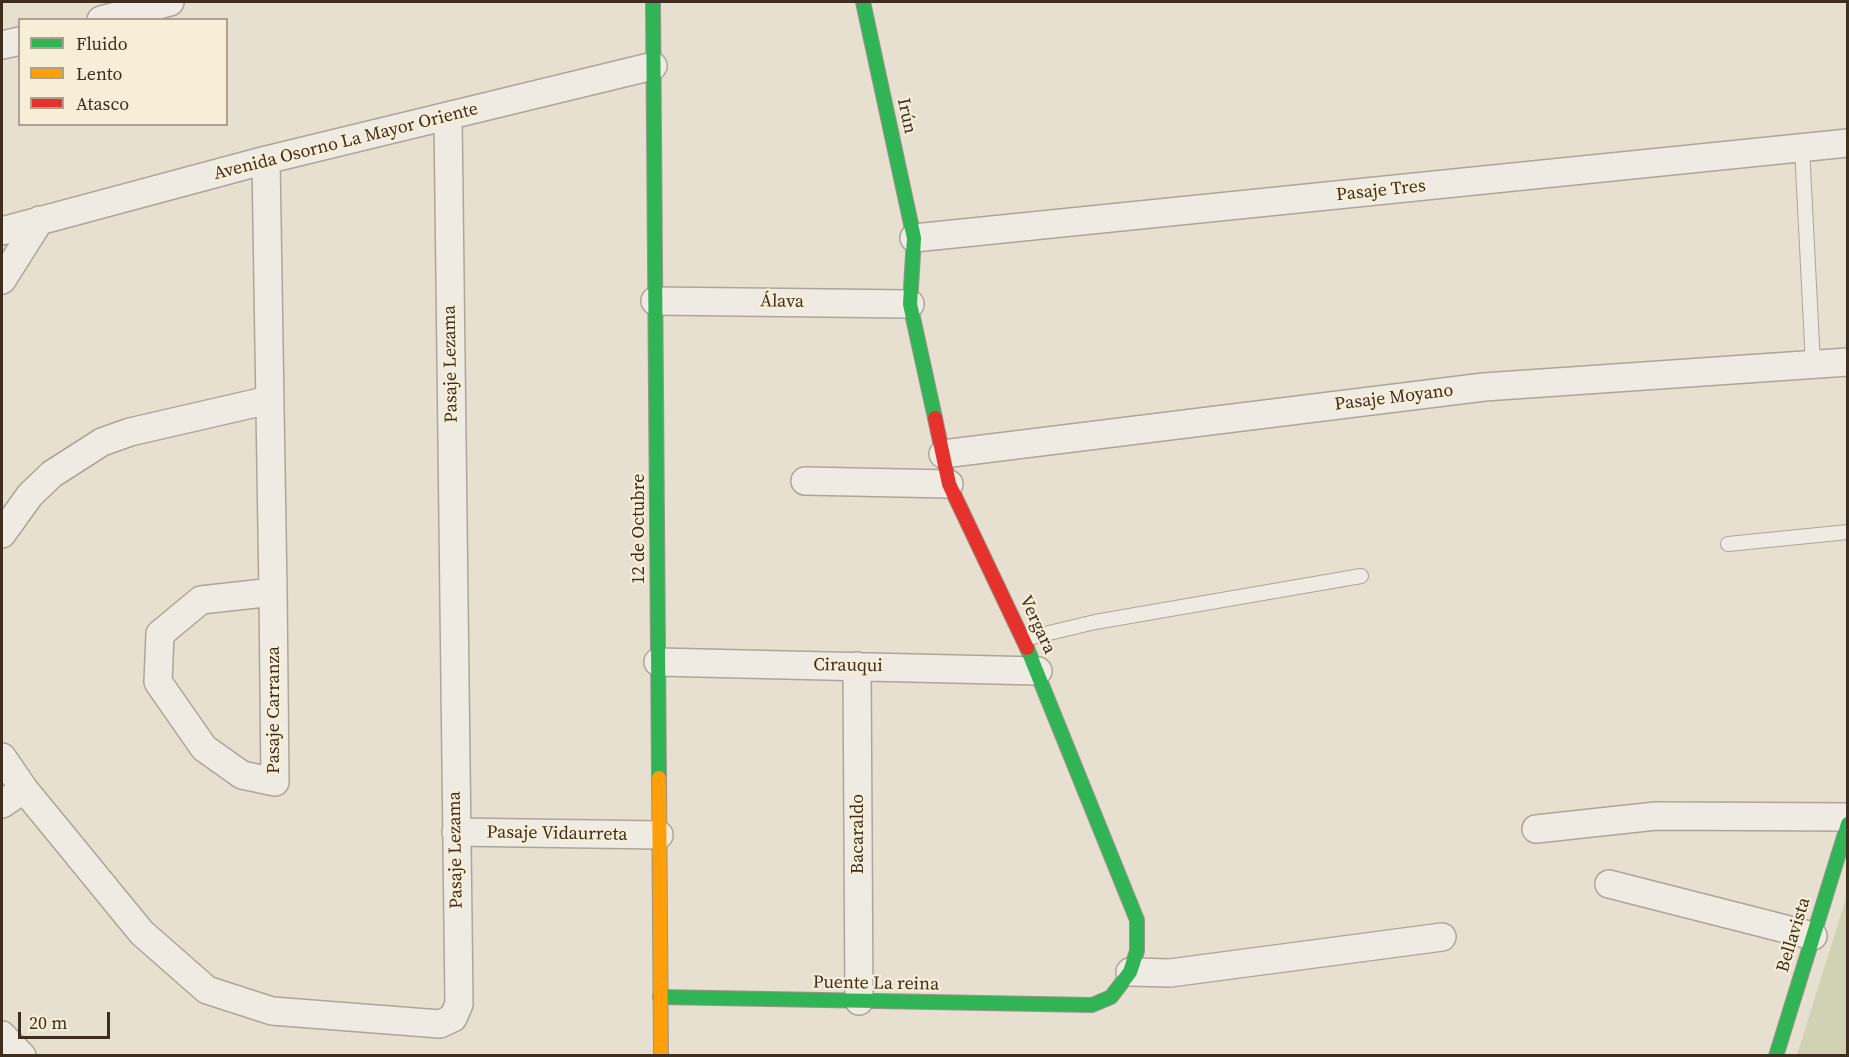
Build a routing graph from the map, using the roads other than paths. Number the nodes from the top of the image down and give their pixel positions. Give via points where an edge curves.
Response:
1 (170, 2) edge
2 (653, 2) edge
3 (864, 2) edge
4 (109, 18) edge
5 (18, 41) edge
6 (2, 45) edge
7 (653, 66) junction
8 (448, 117) junction
9 (1848, 143) edge
10 (1802, 148) junction
11 (266, 160) junction
12 (40, 220) junction
13 (2, 231) edge
14 (914, 238) junction
15 (2, 280) edge
16 (655, 301) junction
17 (910, 304) junction
18 (1848, 362) edge
19 (1813, 364) junction
20 (269, 400) junction
21 (942, 454) junction
22 (805, 482) dead end
23 (949, 484) junction
24 (1848, 532) edge
25 (2, 534) edge
26 (1728, 544) dead end
27 (1361, 576) dead end
28 (273, 592) junction
29 (1023, 639) junction
30 (658, 662) junction
31 (857, 666) junction
32 (1038, 670) junction
33 (2, 757) edge
34 (24, 789) junction
35 (2, 804) edge
36 (1848, 817) edge
37 (1848, 824) edge
38 (1536, 829) dead end
39 (456, 832) junction
40 (659, 835) junction
41 (1609, 884) dead end
42 (1813, 936) junction
43 (1442, 937) dead end
44 (1130, 972) junction
45 (660, 997) junction
46 (860, 1001) junction
47 (1092, 1005) joint
48 (2, 1035) edge
49 (22, 1056) edge
50 (661, 1056) edge
51 (1776, 1056) edge

1 - 4 street
2 - 7 street, 12 de Octubre
3 - 14 street, Irún
5 - 6 street
7 - 8 street, Avenida Osorno La Mayor Oriente
7 - 16 street, 12 de Octubre
8 - 11 street, Avenida Osorno La Mayor Oriente
8 - 39 street, Pasaje Lezama
9 - 10 street, Pasaje Tres
10 - 14 street, Pasaje Tres
10 - 19 lane
11 - 12 street, Avenida Osorno La Mayor Oriente
11 - 20 street, Pasaje Carranza
12 - 13 street, Avenida Osorno La Mayor Oriente
12 - 15 street
14 - 17 street, Vergara
16 - 17 street, Álava
16 - 30 street, 12 de Octubre
17 - 21 street, Vergara
18 - 19 street, Pasaje Moyano
19 - 21 street, Pasaje Moyano via 1484,387
20 - 25 street via 102,442 52,474 30,495
20 - 28 street, Pasaje Carranza
21 - 23 street, Vergara
22 - 23 street
23 - 29 street, Vergara
24 - 26 lane
27 - 29 lane via 1095,622
28 - 28 street, Pasaje Carranza via 201,600 160,634 158,682 204,748 242,775 275,782
29 - 32 street, Vergara
30 - 31 street, Cirauqui
30 - 40 street, 12 de Octubre
31 - 32 street, Cirauqui
31 - 46 street, Bacaraldo
32 - 44 street, Vergara via 1137,920 1137,951
33 - 34 street, Pasaje Lezama
34 - 35 street
34 - 39 street, Pasaje Lezama via 142,933 207,990 272,1011 440,1024 453,1018 459,1004
36 - 38 street via 1656,816
37 - 42 street, Bellavista
39 - 40 street, Pasaje Vidaurreta
40 - 45 street, 12 de Octubre
41 - 42 street
42 - 51 street, Bellavista
43 - 44 street via 1170,973
44 - 47 street, Vergara via 1111,998
45 - 46 street, Puente La reina
45 - 50 street, 12 de Octubre
46 - 47 street, Puente La reina
48 - 49 street

